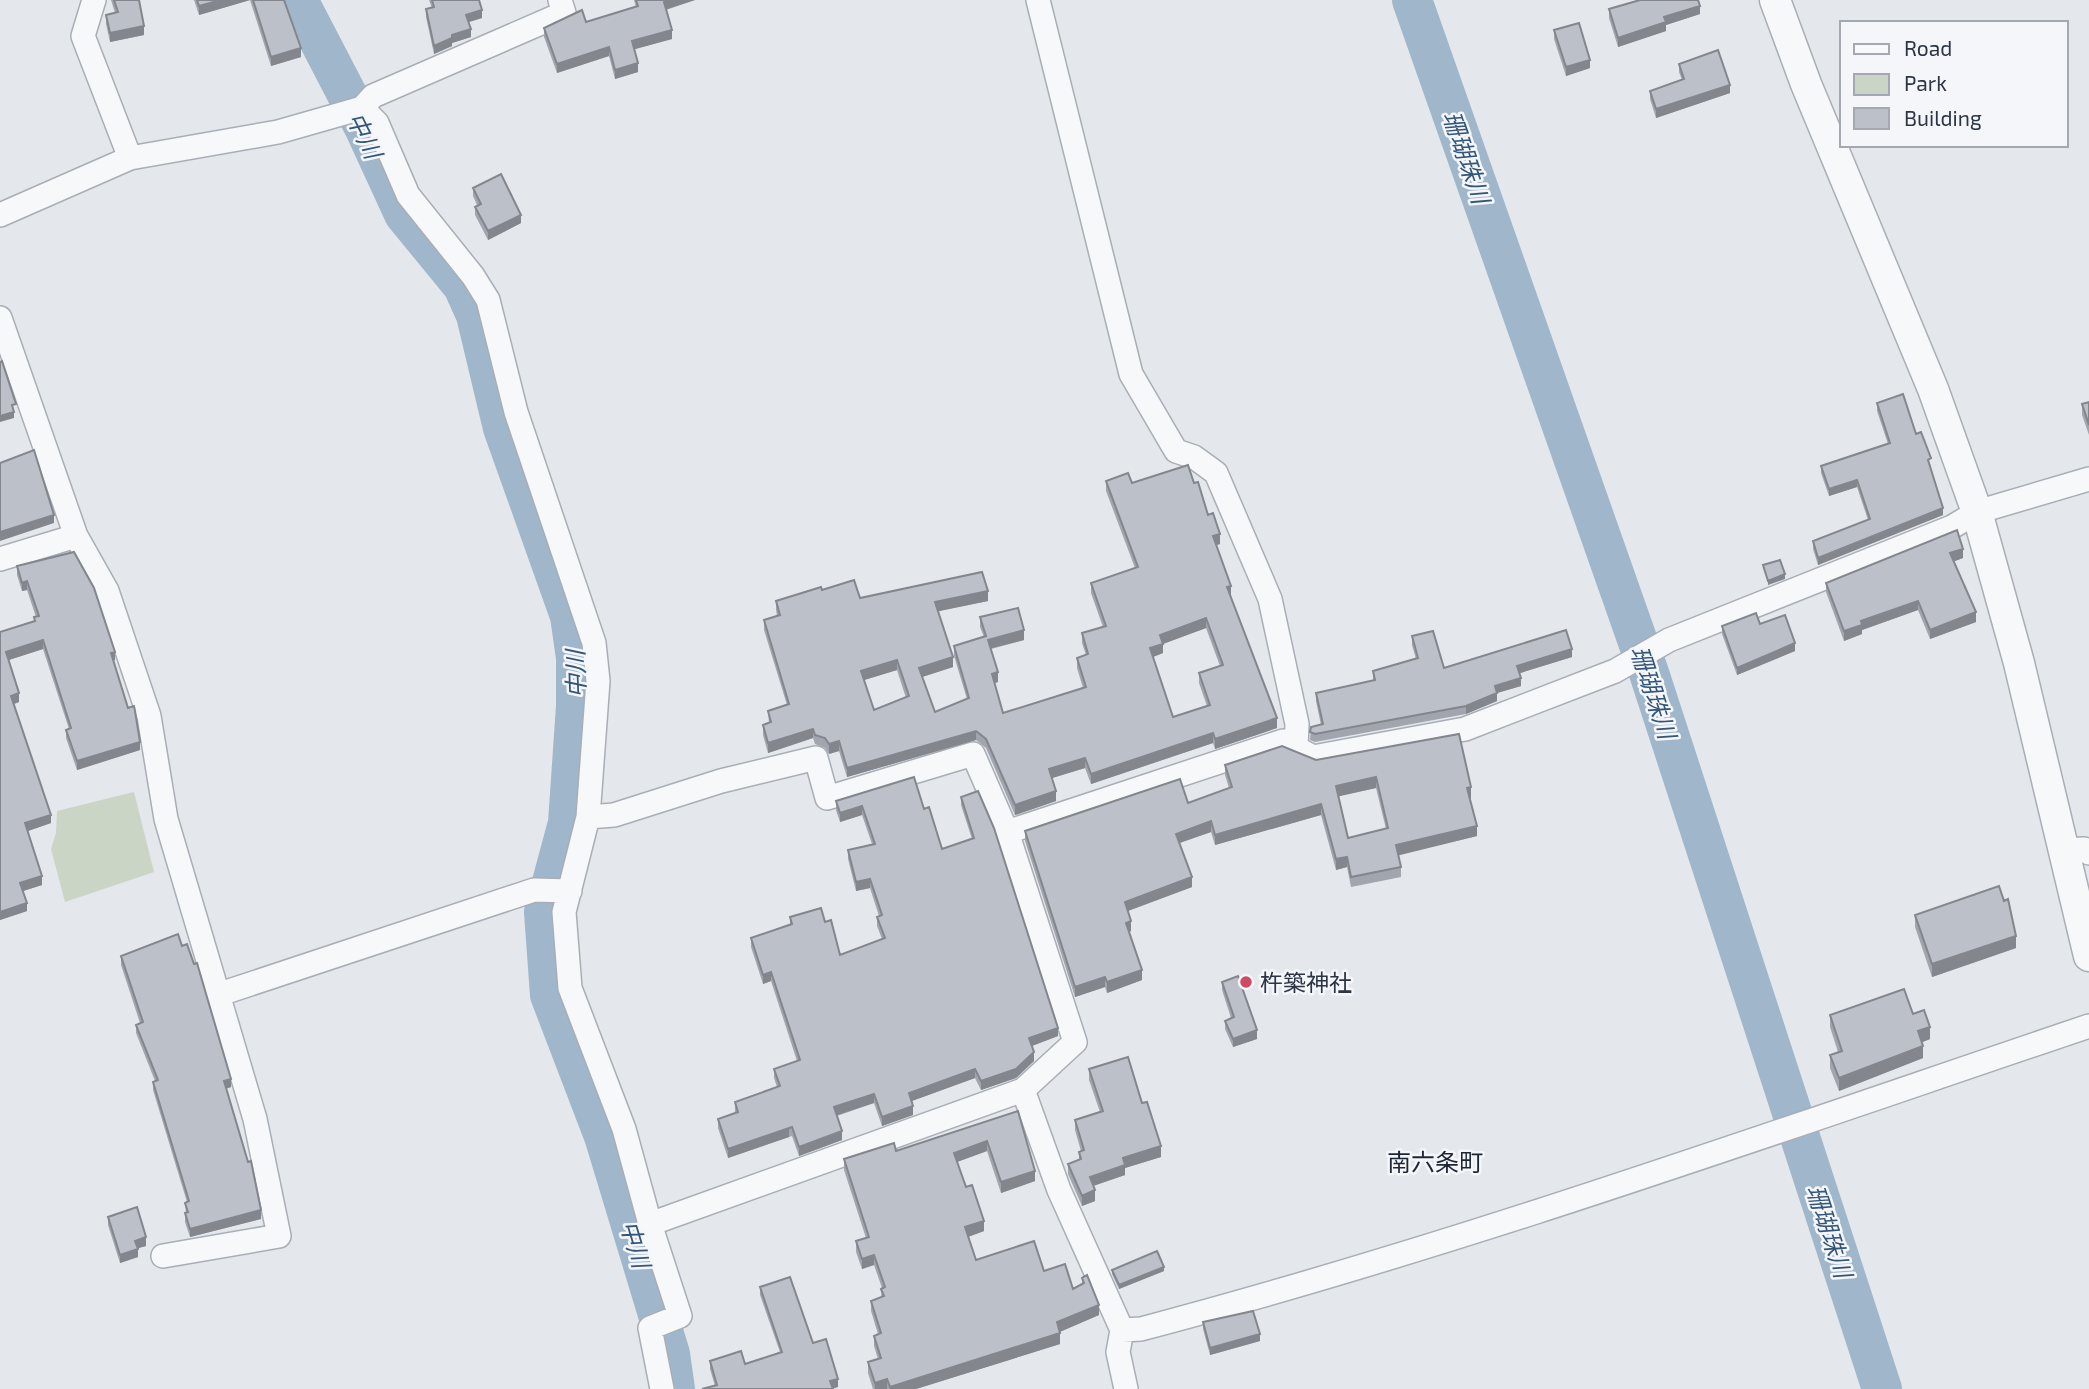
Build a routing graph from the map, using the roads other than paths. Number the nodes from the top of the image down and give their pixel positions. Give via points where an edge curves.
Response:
1 (94, 0) edge
2 (559, 0) edge
3 (1038, 0) edge
4 (1775, 0) edge
5 (362, 108) junction
6 (130, 158) junction
7 (0, 215) edge
8 (0, 318) edge
9 (2089, 479) edge
10 (1977, 513) junction
11 (76, 536) junction
12 (0, 559) edge
13 (1296, 747) junction
14 (588, 817) junction
15 (1007, 832) junction
16 (2075, 851) edge
17 (570, 891) junction
18 (2089, 956) edge
19 (217, 995) junction
20 (2089, 1026) edge
21 (1023, 1090) junction
22 (650, 1224) junction
23 (163, 1256) dead end
24 (1122, 1330) junction
25 (662, 1389) edge
26 (1126, 1389) edge

1 - 6 street via 83,36
2 - 5 street via 564,13 373,96
3 - 13 street via 1131,374 1175,451 1194,457 1216,473 1269,599 1297,724
4 - 10 street via 1933,389
5 - 6 street via 278,132
5 - 14 street via 377,123 408,195 488,300 516,412 594,643 598,681
6 - 7 street
8 - 11 street
9 - 10 street
10 - 13 street via 1669,640 1615,671 1465,729 1312,757
10 - 16 street
11 - 12 street
11 - 19 street via 107,591 149,716 166,819
13 - 15 street via 1283,741
14 - 15 street via 614,815 721,781 816,758 827,798 973,754
14 - 17 street
15 - 21 street via 1075,1042
16 - 18 street
17 - 19 street via 534,891
17 - 22 street via 564,912 570,988 624,1129
19 - 23 street via 255,1119 279,1236
20 - 24 street via 1523,1218 1256,1298
21 - 22 street
21 - 24 street via 1059,1190
22 - 25 street via 680,1316 650,1328
24 - 26 street via 1118,1352

